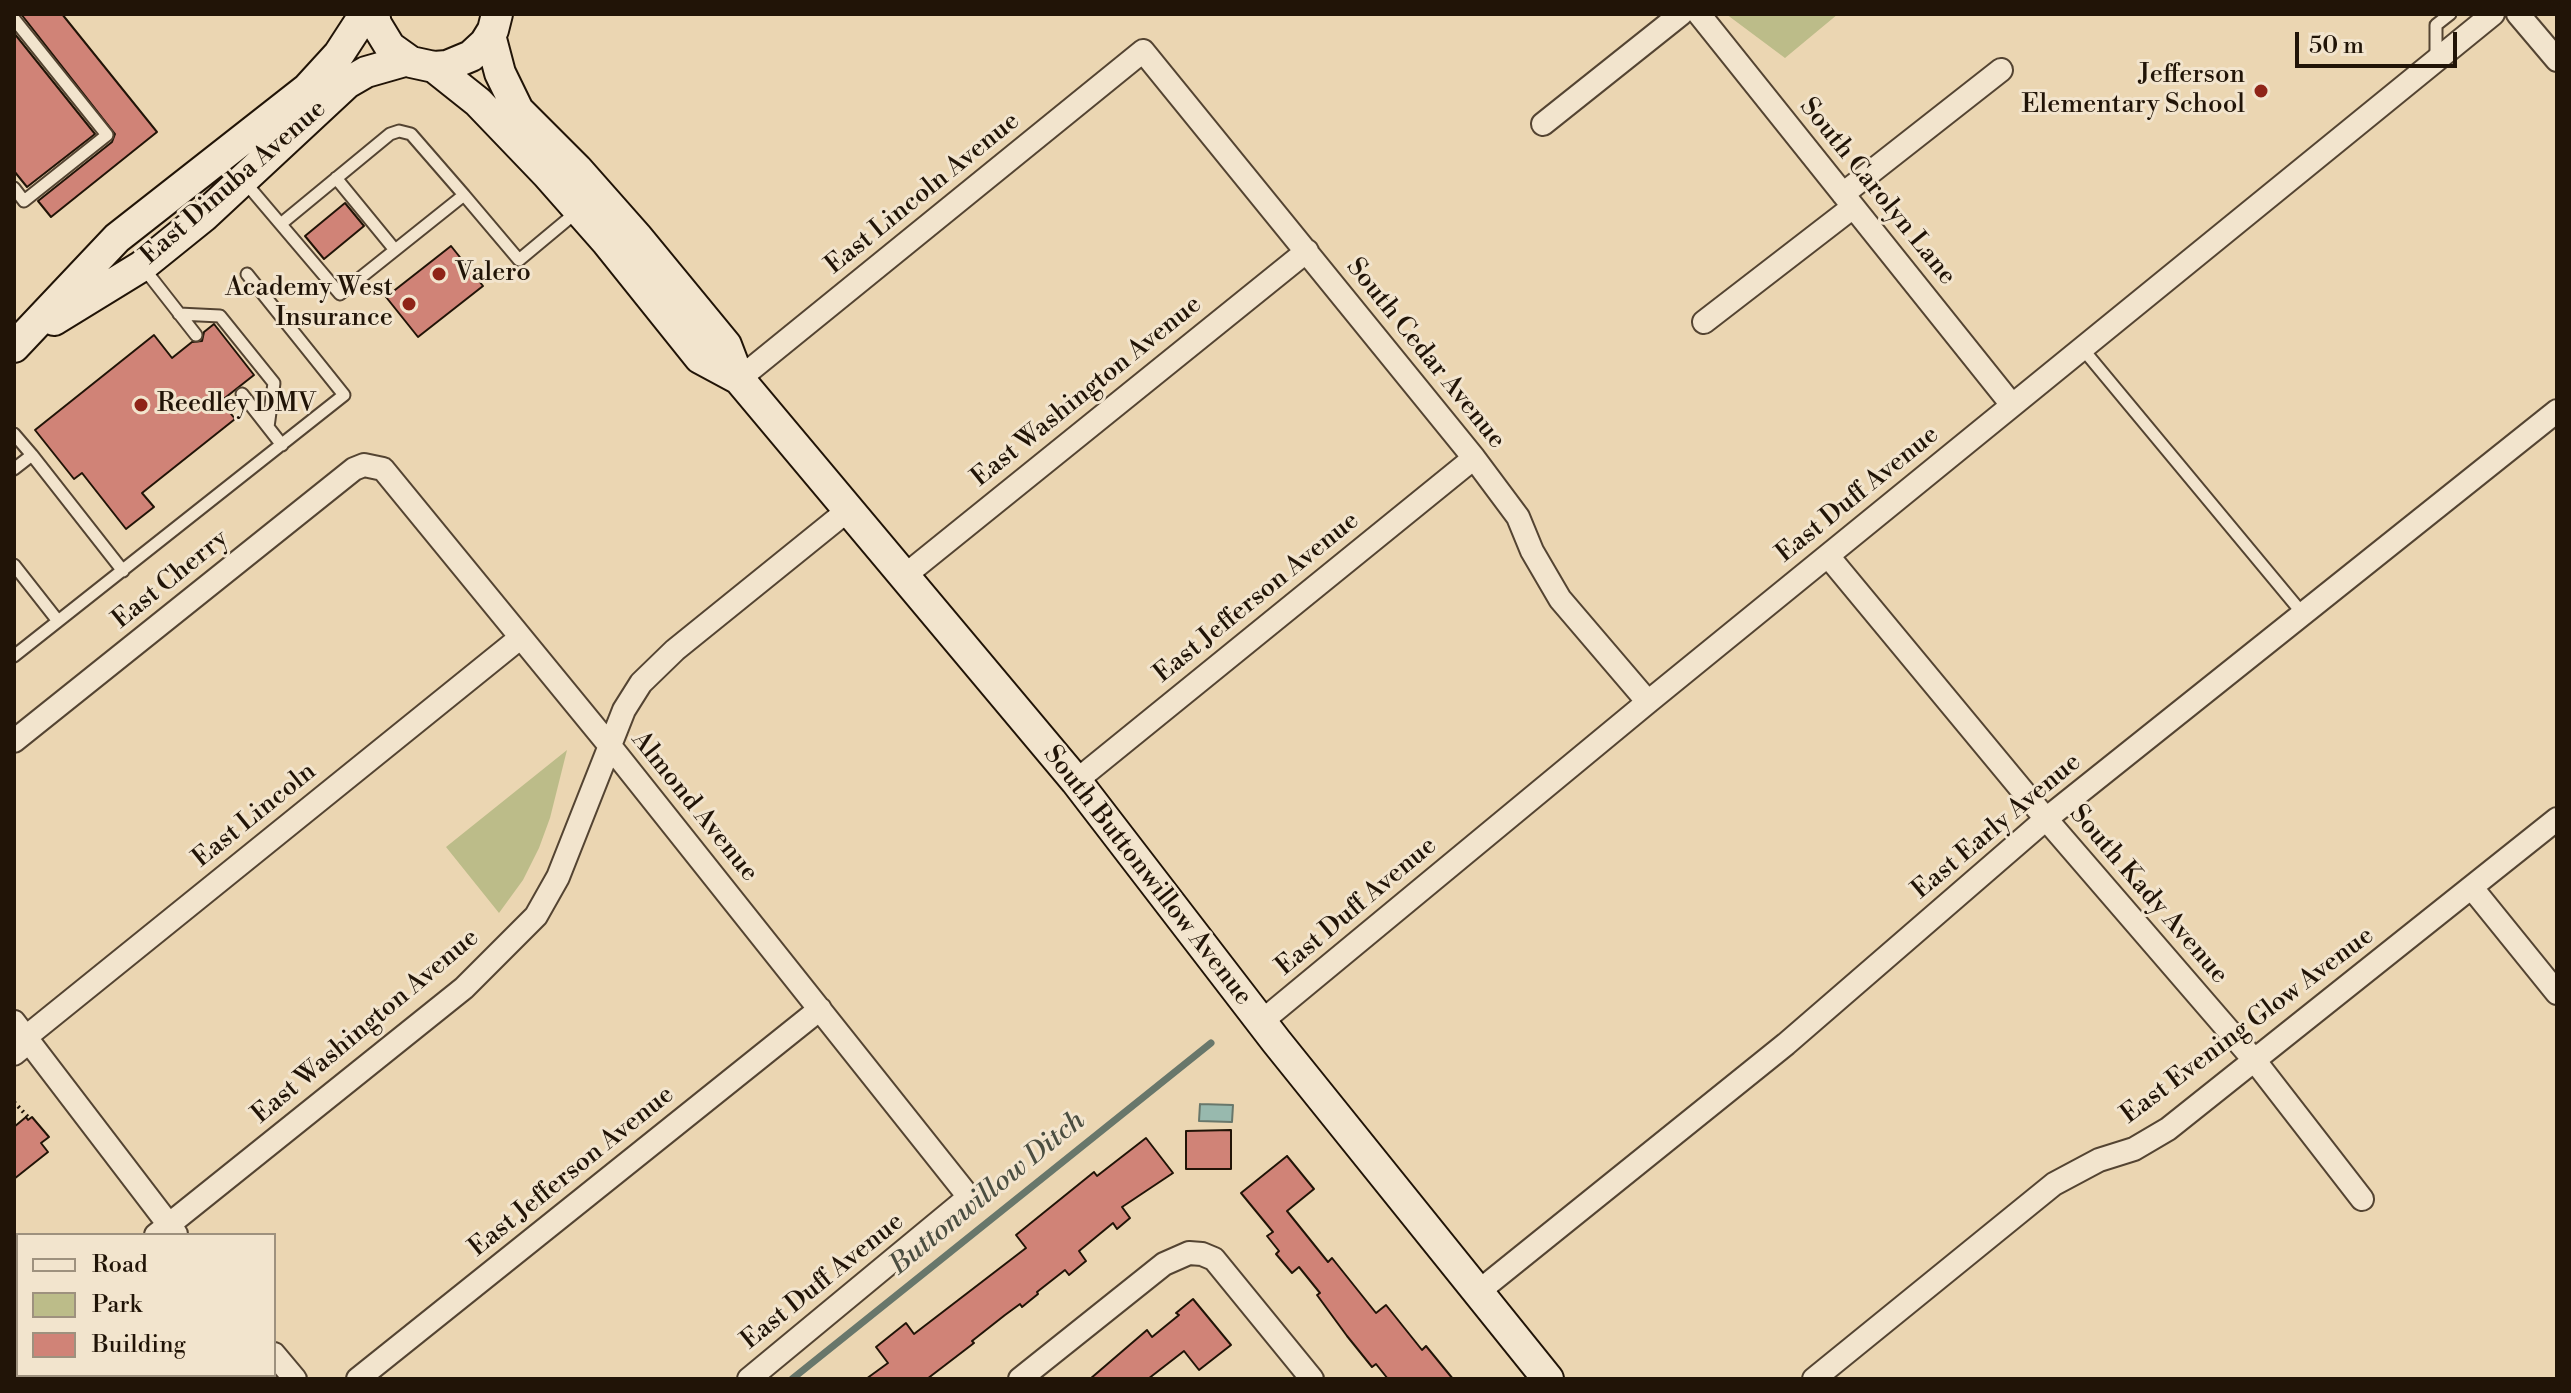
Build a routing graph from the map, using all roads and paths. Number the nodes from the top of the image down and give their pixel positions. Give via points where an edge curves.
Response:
1 (365, 14) edge
2 (374, 14) edge
3 (1681, 14) edge
4 (1699, 14) edge
5 (2450, 14) edge
6 (2493, 14) edge
7 (2518, 14) edge
8 (14, 19) edge
9 (494, 24) edge
10 (1143, 51) joint
11 (2436, 60) junction
12 (2557, 60) edge
13 (421, 63) junction
14 (2001, 70) dead end
15 (1543, 124) dead end
16 (336, 178) junction
17 (243, 180) junction
18 (14, 188) edge
19 (464, 195) junction
20 (1848, 201) junction
21 (579, 210) junction
22 (282, 223) junction
23 (395, 250) junction
24 (1307, 251) junction
25 (142, 266) junction
26 (247, 274) dead end
27 (179, 314) junction
28 (1704, 322) dead end
29 (196, 335) dead end
30 (17, 339) edge
31 (2082, 348) junction
32 (739, 379) junction
33 (242, 394) dead end
34 (2012, 405) junction
35 (2557, 411) edge
36 (268, 427) junction
37 (14, 434) edge
38 (282, 445) junction
39 (32, 455) junction
40 (1474, 458) junction
41 (364, 465) joint
42 (14, 469) edge
43 (847, 511) junction
44 (1828, 556) junction
45 (14, 565) edge
46 (123, 571) junction
47 (903, 577) junction
48 (2303, 614) junction
49 (58, 621) junction
50 (520, 638) junction
51 (14, 656) edge
52 (1648, 702) junction
53 (14, 741) edge
54 (610, 746) junction
55 (1076, 781) junction
56 (2046, 819) junction
57 (2557, 819) edge
58 (2472, 888) junction
59 (2557, 993) edge
60 (820, 1009) junction
61 (1261, 1022) junction
62 (21, 1039) edge
63 (2255, 1061) junction
64 (14, 1102) edge
65 (28, 1117) dead end
66 (969, 1197) joint
67 (2362, 1199) dead end
68 (167, 1232) edge
69 (1478, 1292) junction
70 (276, 1356) edge
71 (295, 1379) edge
72 (358, 1379) edge
73 (749, 1379) edge
74 (1020, 1379) edge
75 (1312, 1379) edge
76 (1548, 1379) edge
77 (1814, 1379) edge

1 - 30 street, East Dinuba Avenue via 307,89 117,238
2 - 13 street, South Buttonwillow Avenue via 390,47
3 - 15 street
4 - 20 street, South Carolyn Lane
5 - 11 lane via 2436,25
6 - 11 street, East Duff Avenue
7 - 12 street
8 - 18 lane via 107,135 24,201
9 - 13 street, East Dinuba Avenue via 471,56 447,66
9 - 32 street, South Buttonwillow Avenue via 500,73 518,110 577,169 697,309 726,345
10 - 24 street, South Cedar Avenue
10 - 32 street, East Lincoln Avenue
11 - 31 street, East Duff Avenue
13 - 17 street, East Dinuba Avenue via 366,72 347,83
13 - 21 street, South Buttonwillow Avenue via 478,102
14 - 20 street
16 - 19 lane via 399,131 411,134
16 - 22 lane
16 - 23 lane
17 - 22 lane
17 - 25 street, East Dinuba Avenue
19 - 21 lane via 519,260
19 - 23 lane
20 - 28 street
20 - 34 street, South Carolyn Lane
21 - 32 street, South Buttonwillow Avenue via 700,358
22 - 23 lane via 340,294
24 - 40 street, South Cedar Avenue
24 - 47 street, East Washington Avenue
25 - 27 lane
25 - 30 street, East Dinuba Avenue
26 - 38 lane via 344,395
27 - 29 lane
27 - 36 lane via 220,316 274,383
31 - 34 street, East Duff Avenue
31 - 48 lane
32 - 43 street, South Buttonwillow Avenue
33 - 36 lane
34 - 44 street, East Duff Avenue
35 - 48 street, East Early Avenue
36 - 38 lane
37 - 39 lane
38 - 46 lane
39 - 42 lane
39 - 46 lane
40 - 52 street, South Cedar Avenue via 1518,517 1560,599
40 - 55 street, East Jefferson Avenue
41 - 50 street, Almond Avenue via 374,465 390,477
41 - 53 street, East Cherry
43 - 47 street, South Buttonwillow Avenue
43 - 54 street, East Washington Avenue via 652,672 624,710
44 - 52 street, East Duff Avenue
44 - 56 street, South Kady Avenue
45 - 49 lane
46 - 49 lane
47 - 55 street, South Buttonwillow Avenue
48 - 56 street, East Early Avenue
49 - 51 lane
50 - 54 street, Almond Avenue
50 - 62 street, East Lincoln
52 - 61 street, East Duff Avenue
54 - 60 street, Almond Avenue
54 - 68 street, East Washington Avenue via 558,877 536,916 464,988
55 - 61 street, South Buttonwillow Avenue
56 - 63 street, South Kady Avenue
56 - 69 street, East Early Avenue via 1786,1044
57 - 58 street, East Evening Glow Avenue
58 - 59 street
58 - 63 street, East Evening Glow Avenue
60 - 66 street, Almond Avenue
60 - 72 street, East Jefferson Avenue
61 - 69 street, South Buttonwillow Avenue
62 - 68 street
63 - 67 street, South Kady Avenue
63 - 77 street, East Evening Glow Avenue via 2151,1141 2054,1184
64 - 65 path
66 - 73 street, East Duff Avenue
69 - 76 street, South Buttonwillow Avenue
70 - 71 street
74 - 75 street via 1164,1264 1189,1253 1214,1259

